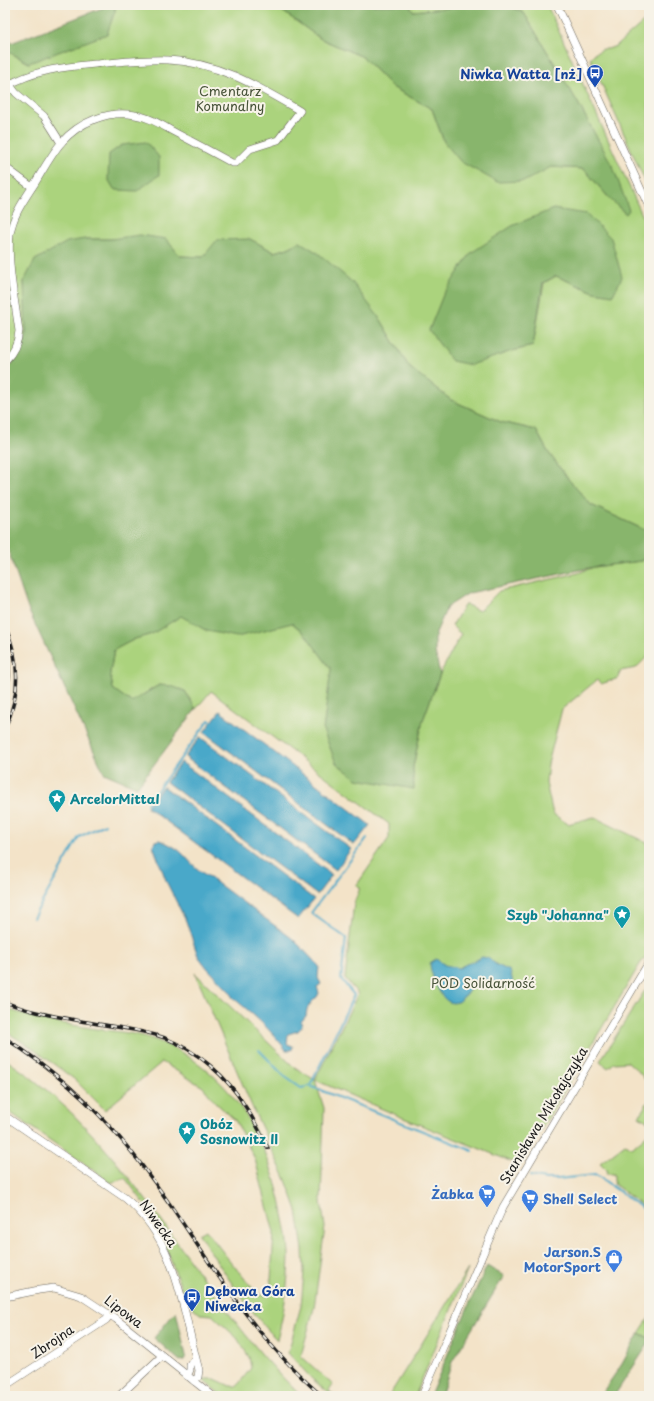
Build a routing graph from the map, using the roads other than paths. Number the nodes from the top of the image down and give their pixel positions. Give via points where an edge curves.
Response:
1 (557, 5) edge
2 (6, 83) edge
3 (61, 143) junction
4 (5, 167) edge
5 (32, 186) dead end
6 (649, 207) edge
7 (5, 360) edge
8 (649, 962) edge
9 (5, 1116) edge
10 (5, 1297) edge
11 (110, 1315) junction
12 (162, 1356) junction
13 (195, 1358) junction
14 (190, 1365) junction
15 (178, 1368) junction
16 (187, 1376) junction
17 (194, 1381) junction
18 (5, 1386) edge
19 (119, 1396) edge
20 (212, 1396) edge
21 (422, 1396) edge

1 - 6 street
2 - 3 street via 44,116
2 - 3 street via 65,67 170,60 201,64 237,76 300,111 278,140 250,149 236,163 153,120 134,115 110,115 91,121 76,129
3 - 7 street via 14,217 10,248 19,331 18,343
4 - 5 street
8 - 21 street, Stanisława Mikołajczyka via 503,1206
9 - 13 street, Niwecka via 125,1198 146,1221 162,1244 175,1273
10 - 11 street, Lipowa via 54,1288 81,1296
11 - 12 street, Lipowa
11 - 18 street, Zbrojna
12 - 15 street, Lipowa
12 - 19 street
13 - 14 street
13 - 17 street, Niwecka via 199,1370
14 - 15 street
14 - 16 street
15 - 16 street, Lipowa
16 - 17 street, Lipowa
17 - 20 street, Lipowa

